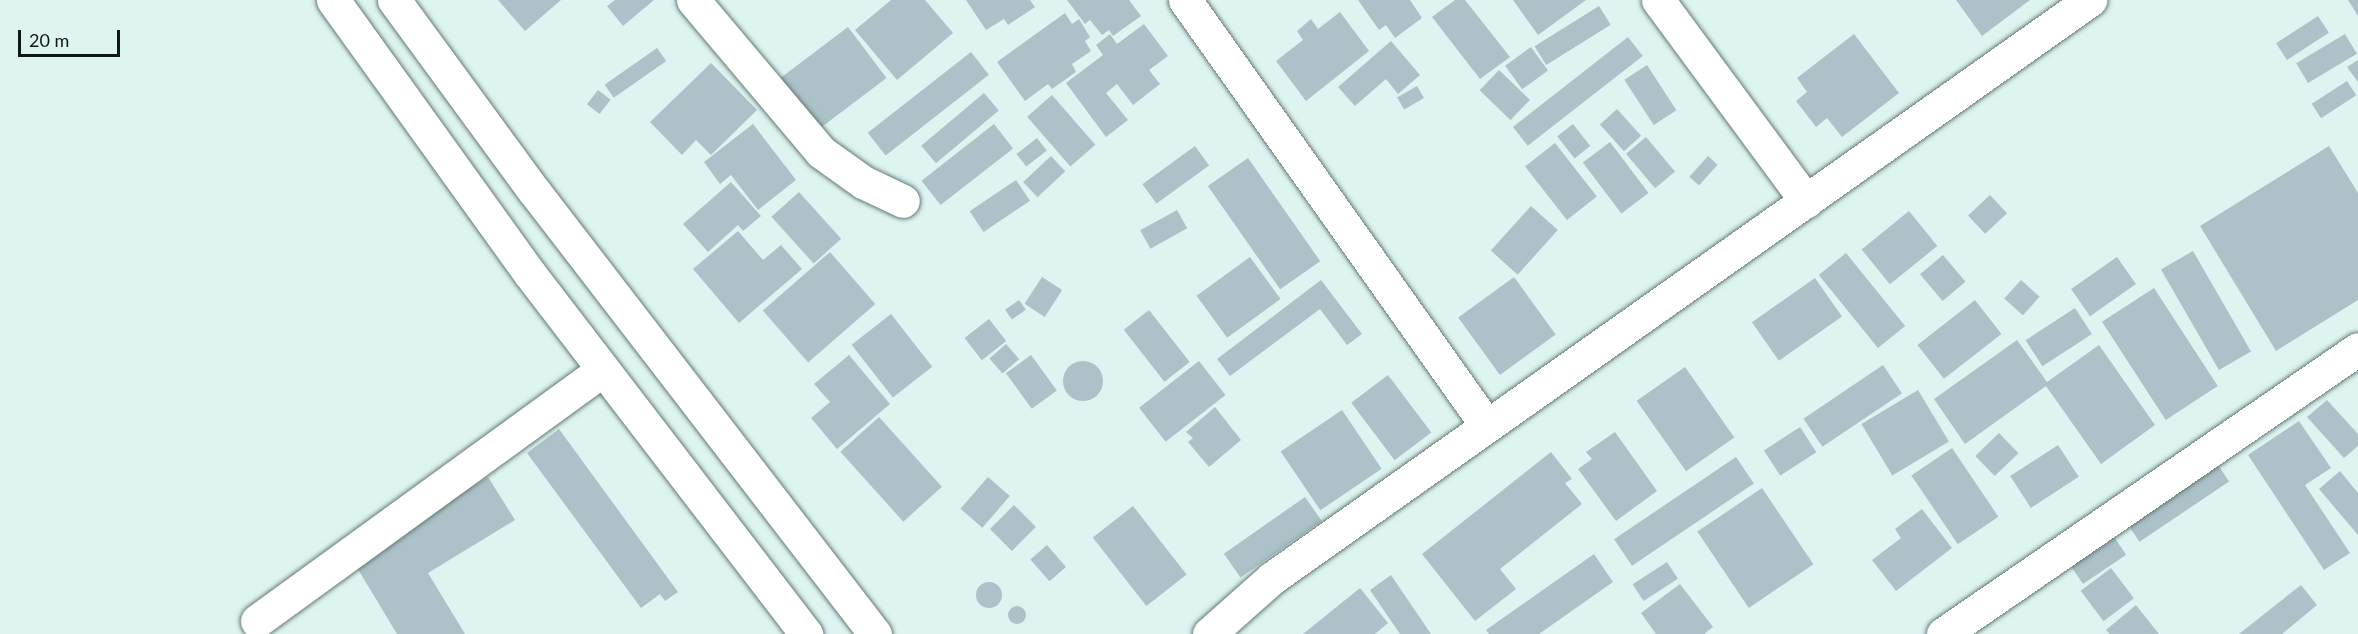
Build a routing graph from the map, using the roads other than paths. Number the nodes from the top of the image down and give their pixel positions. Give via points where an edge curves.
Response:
1 (333, 0) edge
2 (394, 0) edge
3 (693, 0) edge
4 (1185, 0) edge
5 (1658, 0) edge
6 (2090, 0) edge
7 (903, 201) dead end
8 (1806, 201) junction
9 (2358, 349) edge
10 (603, 370) junction
11 (1486, 426) junction
12 (257, 621) dead end
13 (806, 634) edge
14 (875, 634) edge
15 (1209, 634) edge
16 (1943, 634) edge

1 - 10 street
2 - 14 street via 534,190
3 - 7 street via 821,152 863,182
4 - 11 street
5 - 8 street
6 - 8 street
8 - 11 street
9 - 16 street
10 - 12 street
10 - 13 street
11 - 15 street via 1272,578

